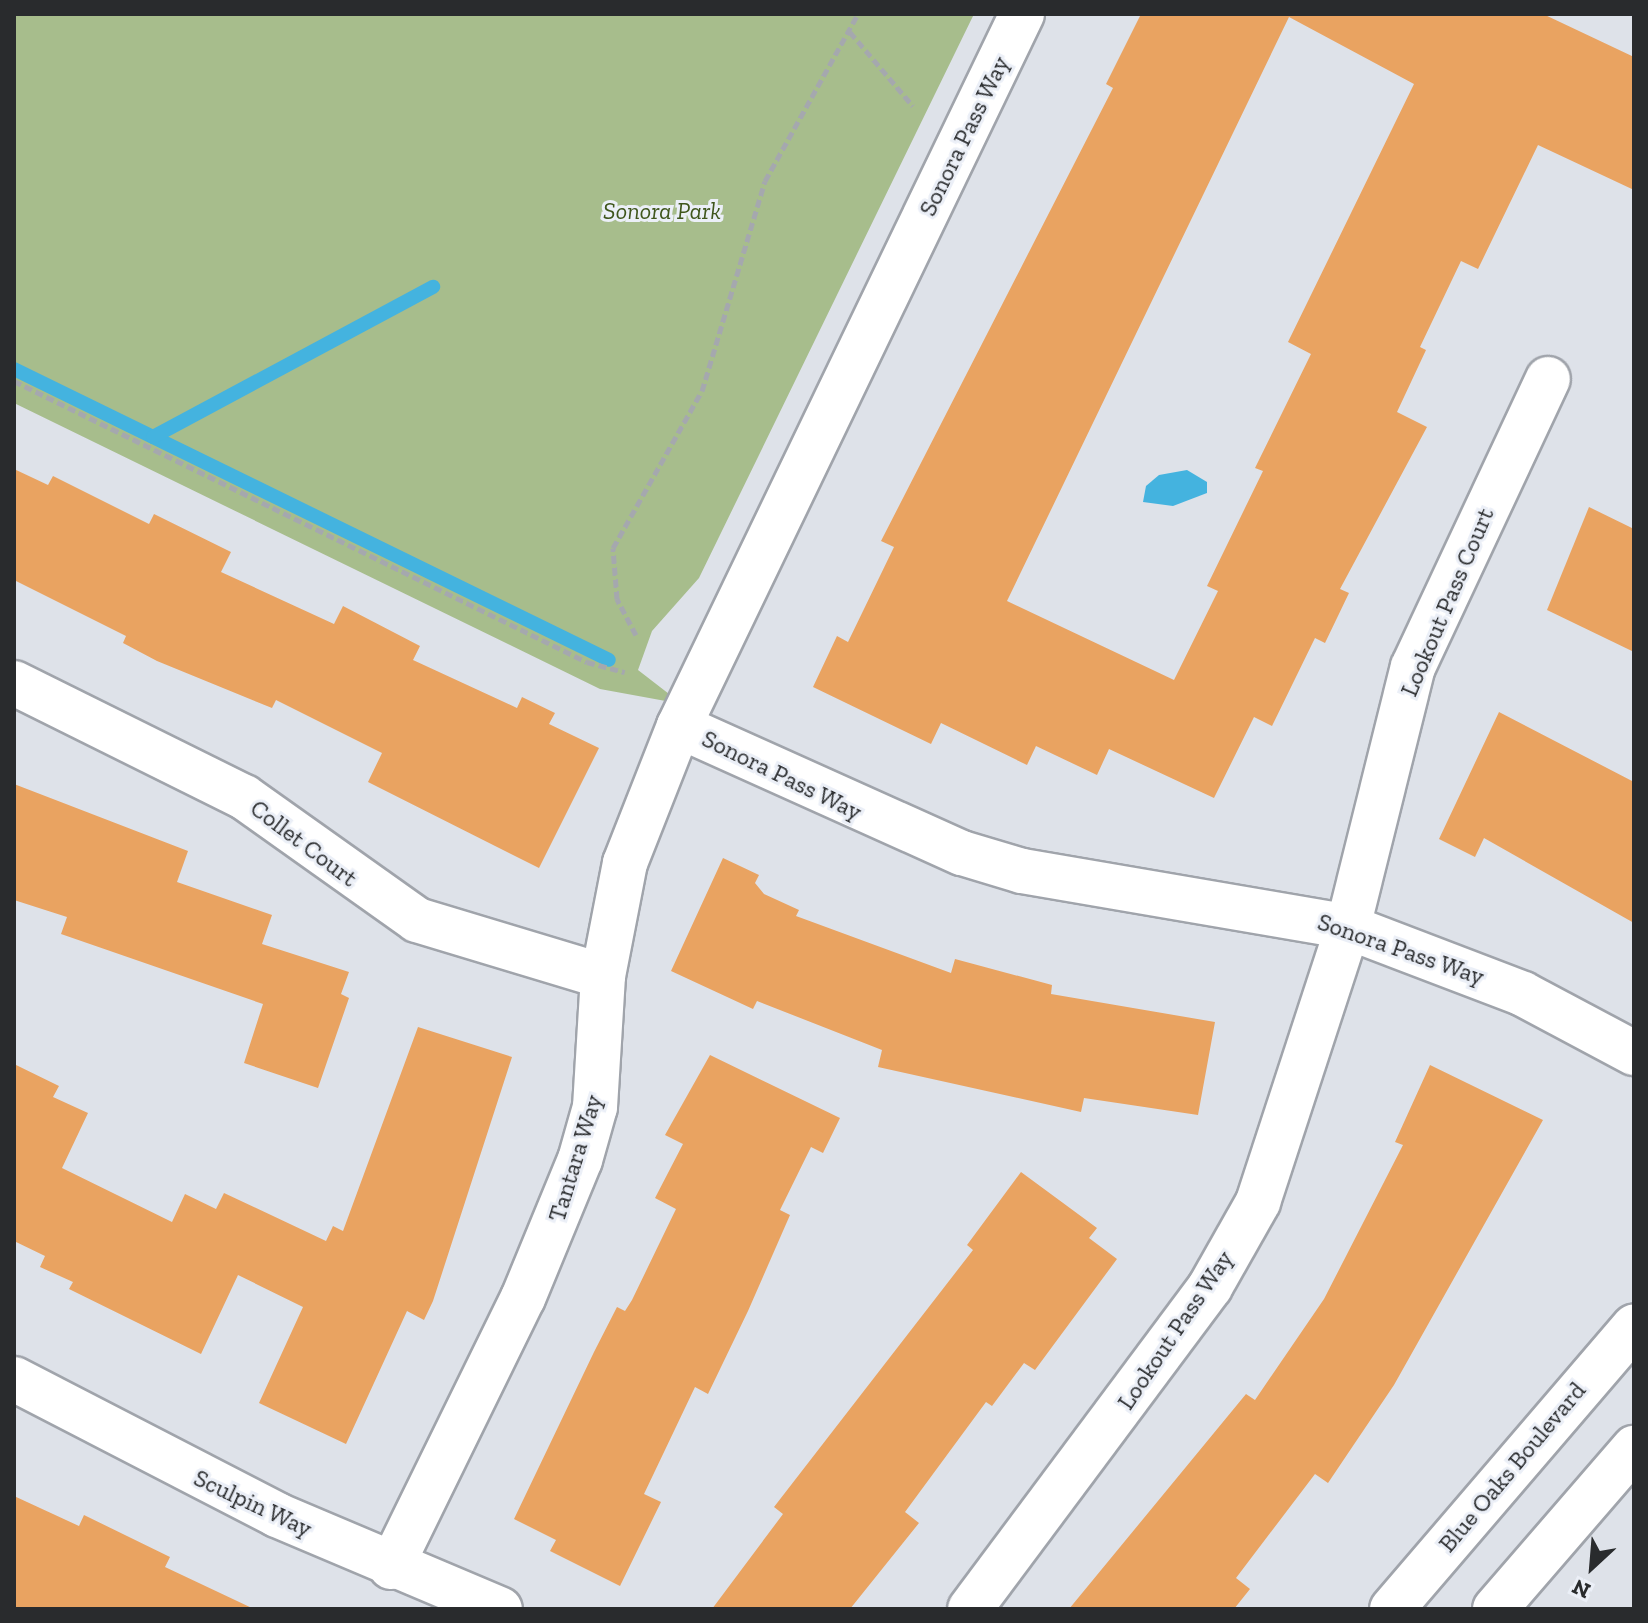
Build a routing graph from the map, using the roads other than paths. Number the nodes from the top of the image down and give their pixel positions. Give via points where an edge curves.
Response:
1 (1022, 14) edge
2 (1548, 379) dead end
3 (14, 683) edge
4 (679, 726) junction
5 (1348, 927) junction
6 (603, 976) junction
7 (1634, 1053) edge
8 (1634, 1327) edge
9 (14, 1379) edge
10 (1634, 1448) edge
11 (391, 1567) junction
12 (500, 1609) edge
13 (970, 1609) edge
14 (1392, 1609) edge
15 (1495, 1609) edge

1 - 4 street, Sonora Pass Way
2 - 5 street, Lookout Pass Court via 1413,667
3 - 6 street, Collet Court via 244,797 417,920
4 - 5 street, Sonora Pass Way via 884,823 1007,866
4 - 6 street, Tantara Way via 625,863
5 - 7 street, Sonora Pass Way via 1510,988
5 - 13 street, Lookout Pass Way via 1258,1202 1169,1345
6 - 11 street, Tantara Way via 603,1050 580,1160 523,1298
8 - 14 street, Blue Oaks Boulevard
9 - 11 street, Sculpin Way via 144,1451
10 - 15 street
11 - 12 street, Sculpin Way

